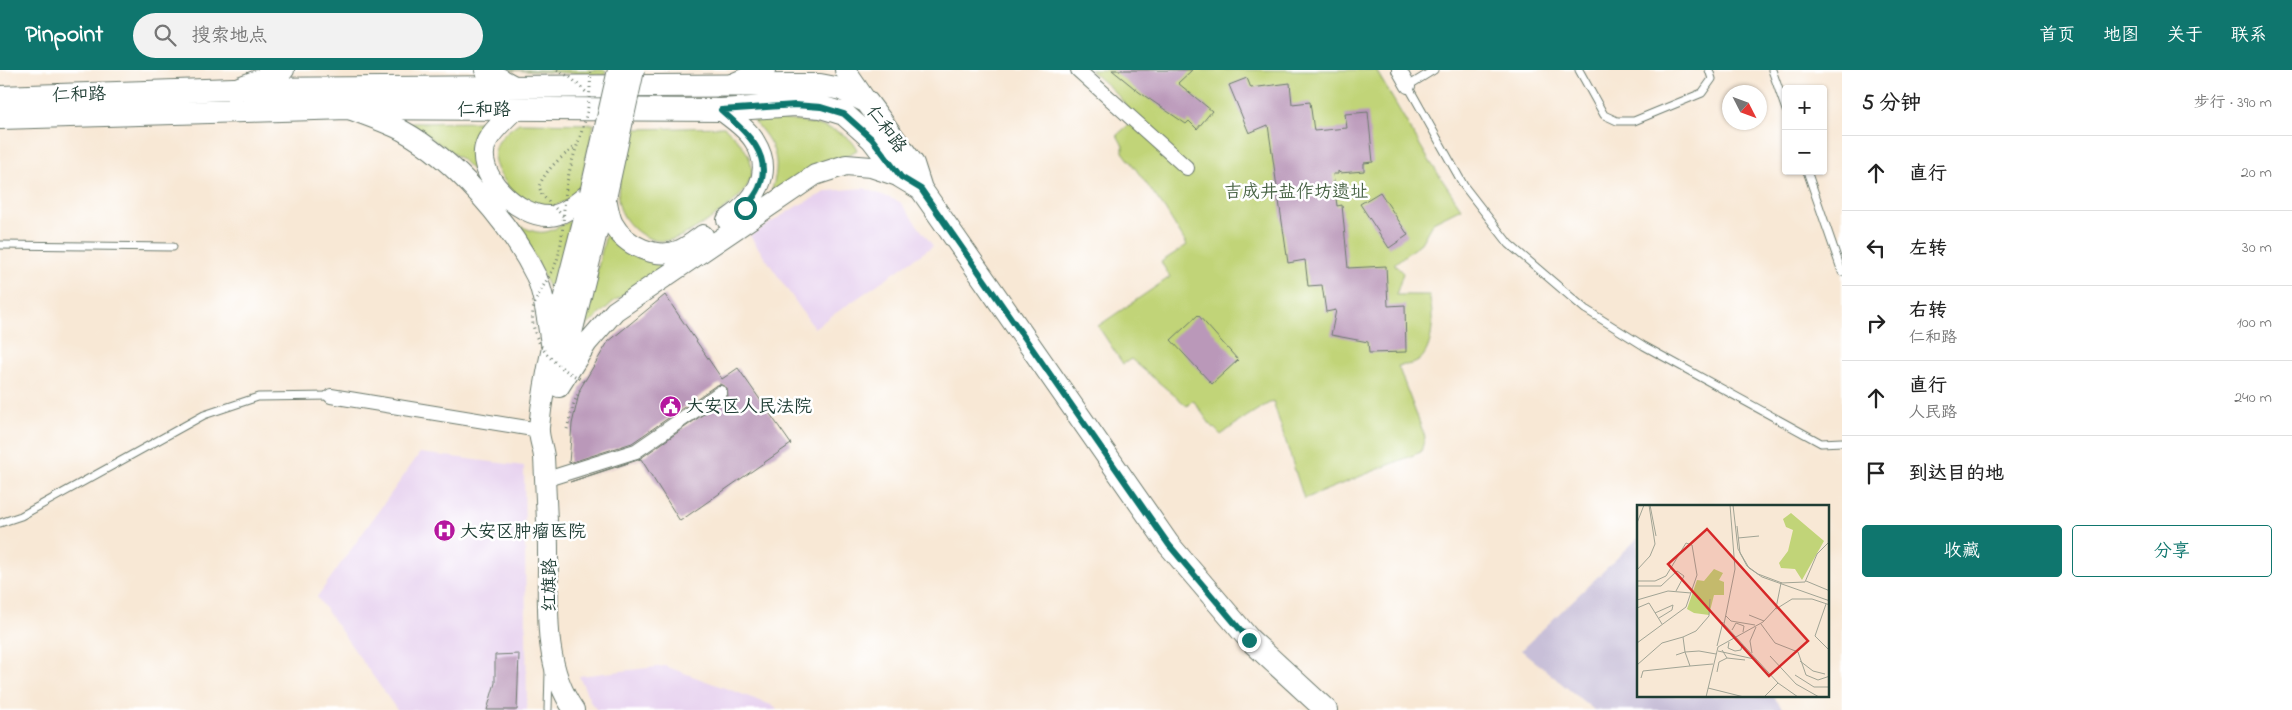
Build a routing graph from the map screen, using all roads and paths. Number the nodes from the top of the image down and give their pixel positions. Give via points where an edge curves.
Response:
1 (284, 70) edge
2 (484, 70) edge
3 (557, 70) edge
4 (590, 70) edge
5 (618, 70) edge
6 (634, 70) edge
7 (765, 70) edge
8 (845, 70) edge
9 (1078, 70) edge
10 (1399, 70) edge
11 (1434, 70) edge
12 (1579, 70) edge
13 (1709, 70) edge
14 (1772, 70) edge
15 (516, 86) junction
16 (1408, 86) junction
17 (726, 87) junction
18 (234, 89) junction
19 (589, 95) junction
20 (0, 97) edge
21 (1782, 99) edge
22 (867, 102) junction
23 (348, 108) junction
24 (515, 109) junction
25 (721, 110) junction
26 (0, 118) edge
27 (576, 146) junction
28 (1187, 168) dead end
29 (1808, 175) edge
30 (901, 177) junction
31 (921, 189) junction
32 (598, 196) junction
33 (563, 216) junction
34 (0, 244) edge
35 (173, 247) dead end
36 (1842, 272) edge
37 (552, 353) junction
38 (559, 387) junction
39 (720, 393) dead end
40 (331, 396) joint
41 (567, 429) dead end
42 (539, 430) junction
43 (1842, 442) edge
44 (544, 455) junction
45 (544, 480) junction
46 (0, 523) edge
47 (549, 638) junction
48 (548, 710) edge
49 (574, 710) edge
50 (1326, 710) edge

1 - 18 main road
2 - 15 main road
3 - 19 path, bridge
4 - 19 path, bridge
5 - 32 main road, bridge
6 - 32 main road, bridge
7 - 17 main road
8 - 22 main road
9 - 28 street
10 - 16 street
11 - 16 lane
12 - 13 lane via 1604,115 1617,121 1634,121 1702,93 1712,79
14 - 21 lane
15 - 17 main road, 仁和路
15 - 18 main road, 仁和路
16 - 43 lane via 1464,186 1503,236 1585,309 1644,346 1821,443
17 - 22 main road, 仁和路 via 820,85 841,89
18 - 20 main road, 仁和路
19 - 27 path, bridge via 586,117
22 - 31 main road, 仁和路 via 913,164
23 - 24 main road, 仁和路
23 - 26 main road, 仁和路
23 - 37 main road via 403,131 446,160 476,190 536,277 546,312
24 - 25 main road, 仁和路
24 - 32 main road via 487,142 484,157 495,184 522,210 536,216 553,216
25 - 30 main road, 仁和路 via 795,105 821,107 844,114 872,139
25 - 32 main road via 755,142 764,166 759,188 745,208 680,250 659,254 639,248 621,234 612,224
27 - 33 path, bridge via 567,180
27 - 33 path, bridge via 551,167 539,186 542,195
29 - 36 lane
30 - 31 main road, 仁和路
30 - 38 main road via 871,167 846,165 815,175 615,311 587,343
31 - 50 main road via 1169,545 1249,640
32 - 37 main road
32 - 38 main road
33 - 41 path, bridge via 554,270 538,293 533,323 547,356 584,381
34 - 35 lane
37 - 42 main road
38 - 44 main road via 552,433
39 - 45 street via 636,451
40 - 42 street
40 - 46 lane via 258,397 204,416 21,516
42 - 44 main road
44 - 45 main road, 红旗路
45 - 47 main road, 红旗路
47 - 48 lane
47 - 49 main road, 红旗路 via 556,675

